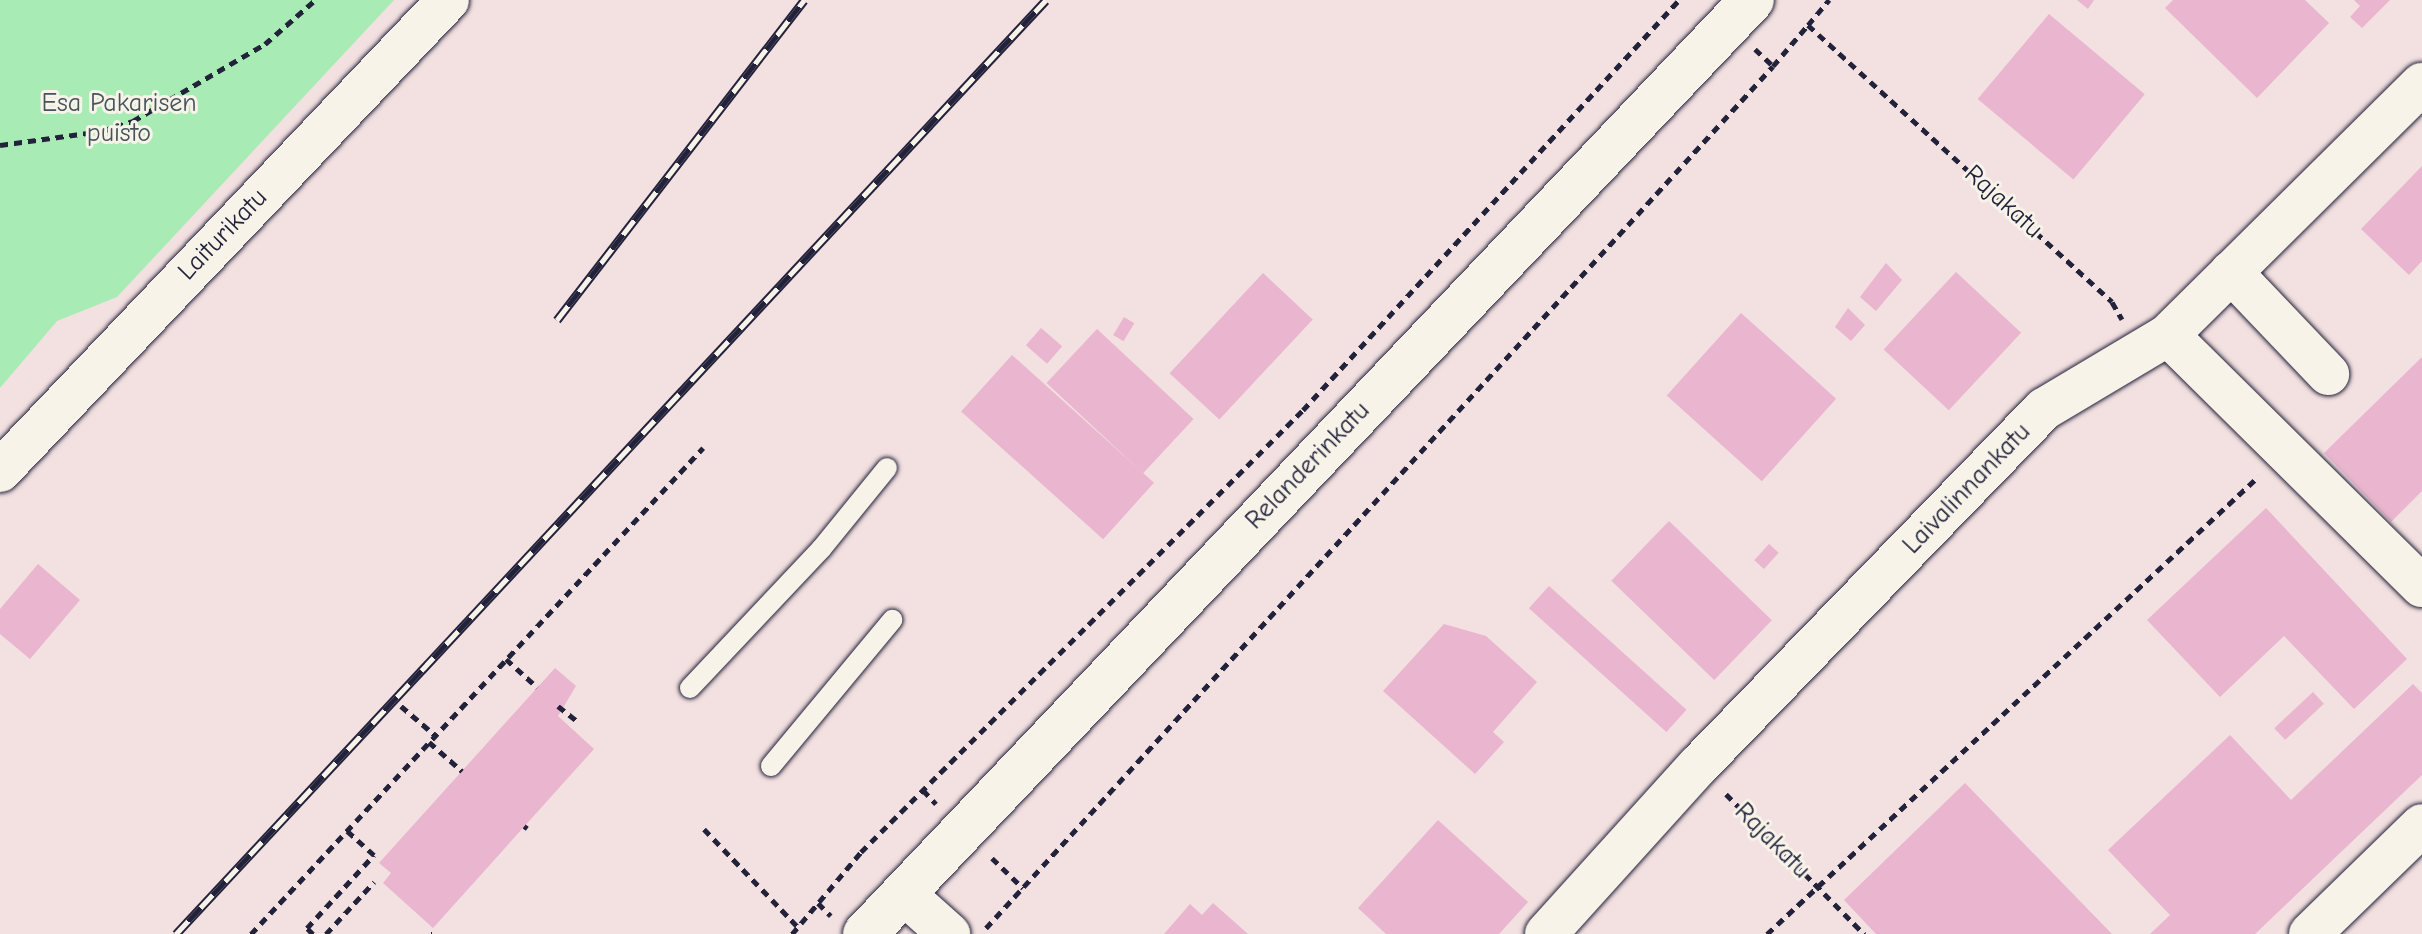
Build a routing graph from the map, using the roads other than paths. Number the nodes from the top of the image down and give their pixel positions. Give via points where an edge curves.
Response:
1 (448, 0) edge
2 (1740, 12) edge
3 (2422, 84) edge
4 (2231, 272) junction
5 (2154, 344) junction
6 (2328, 374) dead end
7 (887, 468) dead end
8 (0, 471) edge
9 (2422, 586) edge
10 (892, 620) dead end
11 (690, 688) dead end
12 (771, 766) dead end
13 (2422, 825) edge
14 (903, 893) junction
15 (865, 934) edge
16 (949, 934) edge
17 (1546, 934) edge
18 (2310, 934) edge

1 - 8 street, Laiturikatu
2 - 14 main road, Relanderinkatu
3 - 4 street, Laivalinnankatu
4 - 5 street, Laivalinnankatu
4 - 6 street
5 - 9 street
5 - 17 street, Laivalinnankatu via 2044,409 1698,766
7 - 11 lane via 822,548
10 - 12 lane
13 - 18 street
14 - 15 main road, Relanderinkatu
14 - 16 street

